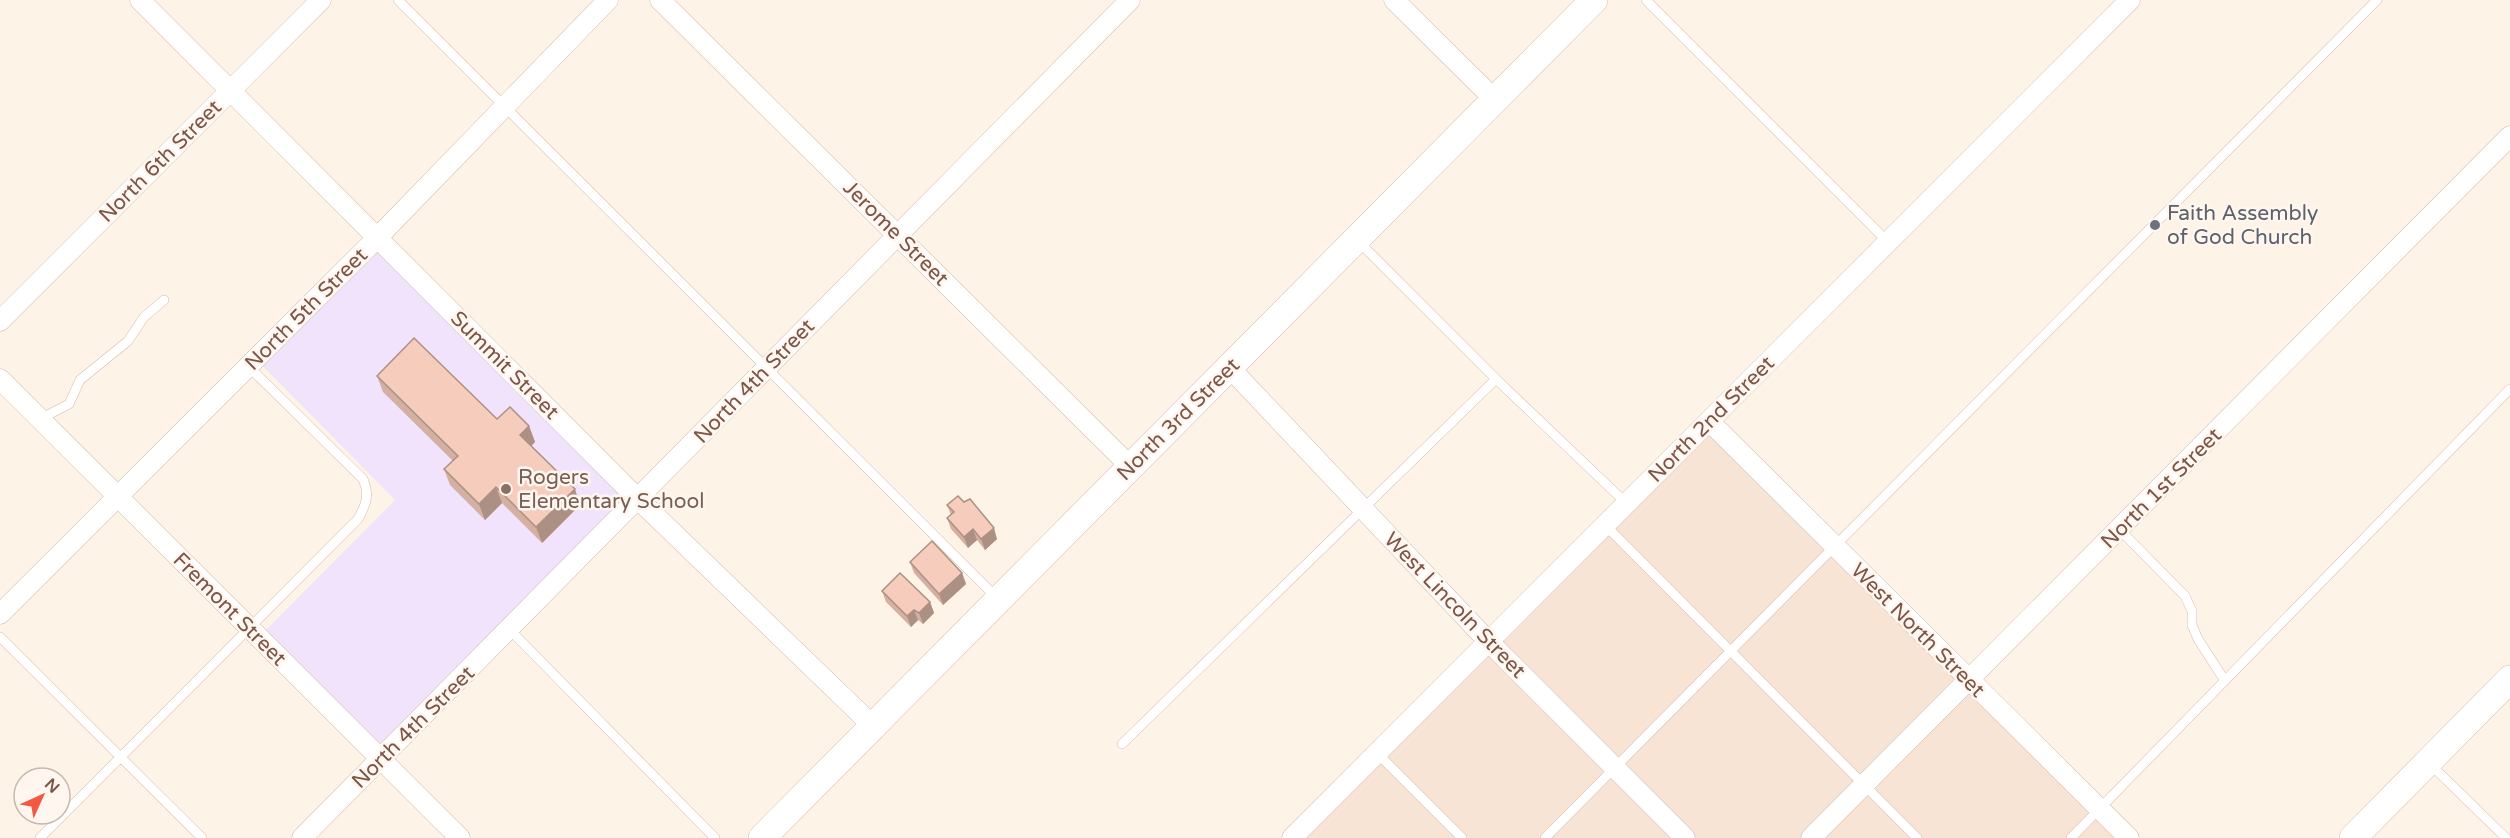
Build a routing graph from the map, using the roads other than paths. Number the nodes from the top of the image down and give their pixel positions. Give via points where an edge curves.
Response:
1 (140, 0) edge
2 (321, 0) edge
3 (398, 0) edge
4 (608, 0) edge
5 (660, 0) edge
6 (1130, 0) edge
7 (1394, 0) edge
8 (1594, 0) edge
9 (1646, 0) edge
10 (2130, 0) edge
11 (2377, 0) edge
12 (231, 90) junction
13 (1495, 100) junction
14 (505, 107) junction
15 (2510, 136) edge
16 (897, 234) junction
17 (378, 237) junction
18 (1356, 239) junction
19 (1888, 242) junction
20 (164, 300) dead end
21 (0, 321) edge
22 (249, 366) junction
23 (1229, 367) junction
24 (767, 369) junction
25 (0, 379) edge
26 (1497, 379) junction
27 (2510, 389) edge
28 (40, 419) junction
29 (1709, 421) junction
30 (1131, 467) junction
31 (117, 497) junction
32 (638, 499) junction
33 (1626, 503) junction
34 (1362, 508) junction
35 (1605, 525) junction
36 (2120, 530) junction
37 (1835, 547) junction
38 (999, 600) junction
39 (0, 614) edge
40 (249, 627) junction
41 (509, 629) junction
42 (0, 637) edge
43 (1488, 641) junction
44 (1731, 652) junction
45 (2510, 679) edge
46 (1970, 681) junction
47 (2225, 681) junction
48 (873, 726) junction
49 (1122, 744) dead end
50 (1377, 753) junction
51 (120, 757) junction
52 (381, 759) junction
53 (2428, 762) junction
54 (1615, 768) junction
55 (1864, 785) junction
56 (2099, 809) junction
57 (40, 838) edge
58 (202, 838) edge
59 (302, 838) edge
60 (460, 838) edge
61 (715, 838) edge
62 (762, 838) edge
63 (1292, 838) edge
64 (1462, 838) edge
65 (1545, 838) edge
66 (1684, 838) edge
67 (1811, 838) edge
68 (1917, 838) edge
69 (2071, 838) edge
70 (2129, 838) edge
71 (2353, 838) edge
72 (2506, 838) edge

1 - 12 street, Summit Street
2 - 12 street, North 6th Street
3 - 14 lane
4 - 14 street, North 5th Street
5 - 16 street, Jerome Street
6 - 16 street, North 4th Street
7 - 13 street
8 - 13 street, North 3rd Street
9 - 19 lane
10 - 19 street, North 2nd Street
11 - 37 lane
12 - 17 street, Summit Street
12 - 21 street, North 6th Street
13 - 18 street, North 3rd Street
14 - 17 street, North 5th Street
14 - 24 lane
15 - 36 street, North 1st Street
16 - 24 street, North 4th Street
16 - 30 street, Jerome Street
17 - 22 street, North 5th Street
17 - 32 street, Summit Street
18 - 23 street, North 3rd Street
18 - 26 lane
19 - 29 street, North 2nd Street
20 - 28 lane via 144,317 128,340 81,380 69,404
22 - 31 street, North 5th Street
22 - 40 lane via 363,480 368,490 358,519
23 - 30 street, North 3rd Street
23 - 34 street, West Lincoln Street
24 - 32 street, North 4th Street
24 - 38 lane
25 - 28 street, Fremont Street
26 - 33 lane
26 - 34 lane
27 - 47 lane
28 - 31 street, Fremont Street
29 - 33 street, North 2nd Street
29 - 37 street, West North Street
30 - 38 street, North 3rd Street
31 - 39 street, North 5th Street
31 - 40 street, Fremont Street
32 - 41 street, North 4th Street
32 - 48 street, Summit Street
33 - 35 street, North 2nd Street
34 - 43 street, West Lincoln Street
34 - 49 lane
35 - 43 street, North 2nd Street
35 - 44 lane
36 - 46 street, North 1st Street
36 - 47 lane via 2186,596 2198,639
37 - 44 lane
37 - 46 street, West North Street
38 - 48 street, North 3rd Street
40 - 51 lane
40 - 52 street, Fremont Street
41 - 52 street, North 4th Street
41 - 61 lane
42 - 51 lane
43 - 50 street, North 2nd Street
43 - 54 street, West Lincoln Street
44 - 54 lane
44 - 55 lane
45 - 53 street
46 - 55 street, North 1st Street
46 - 56 street, West North Street
47 - 56 lane
48 - 62 street, North 3rd Street
50 - 63 street, North 2nd Street
50 - 64 lane
51 - 57 lane
51 - 58 lane
52 - 59 street, North 4th Street
52 - 60 street, Fremont Street
53 - 71 street
53 - 72 lane
54 - 65 lane
54 - 66 street, West Lincoln Street
55 - 67 street, North 1st Street
55 - 68 lane
56 - 69 lane
56 - 70 street, West North Street

